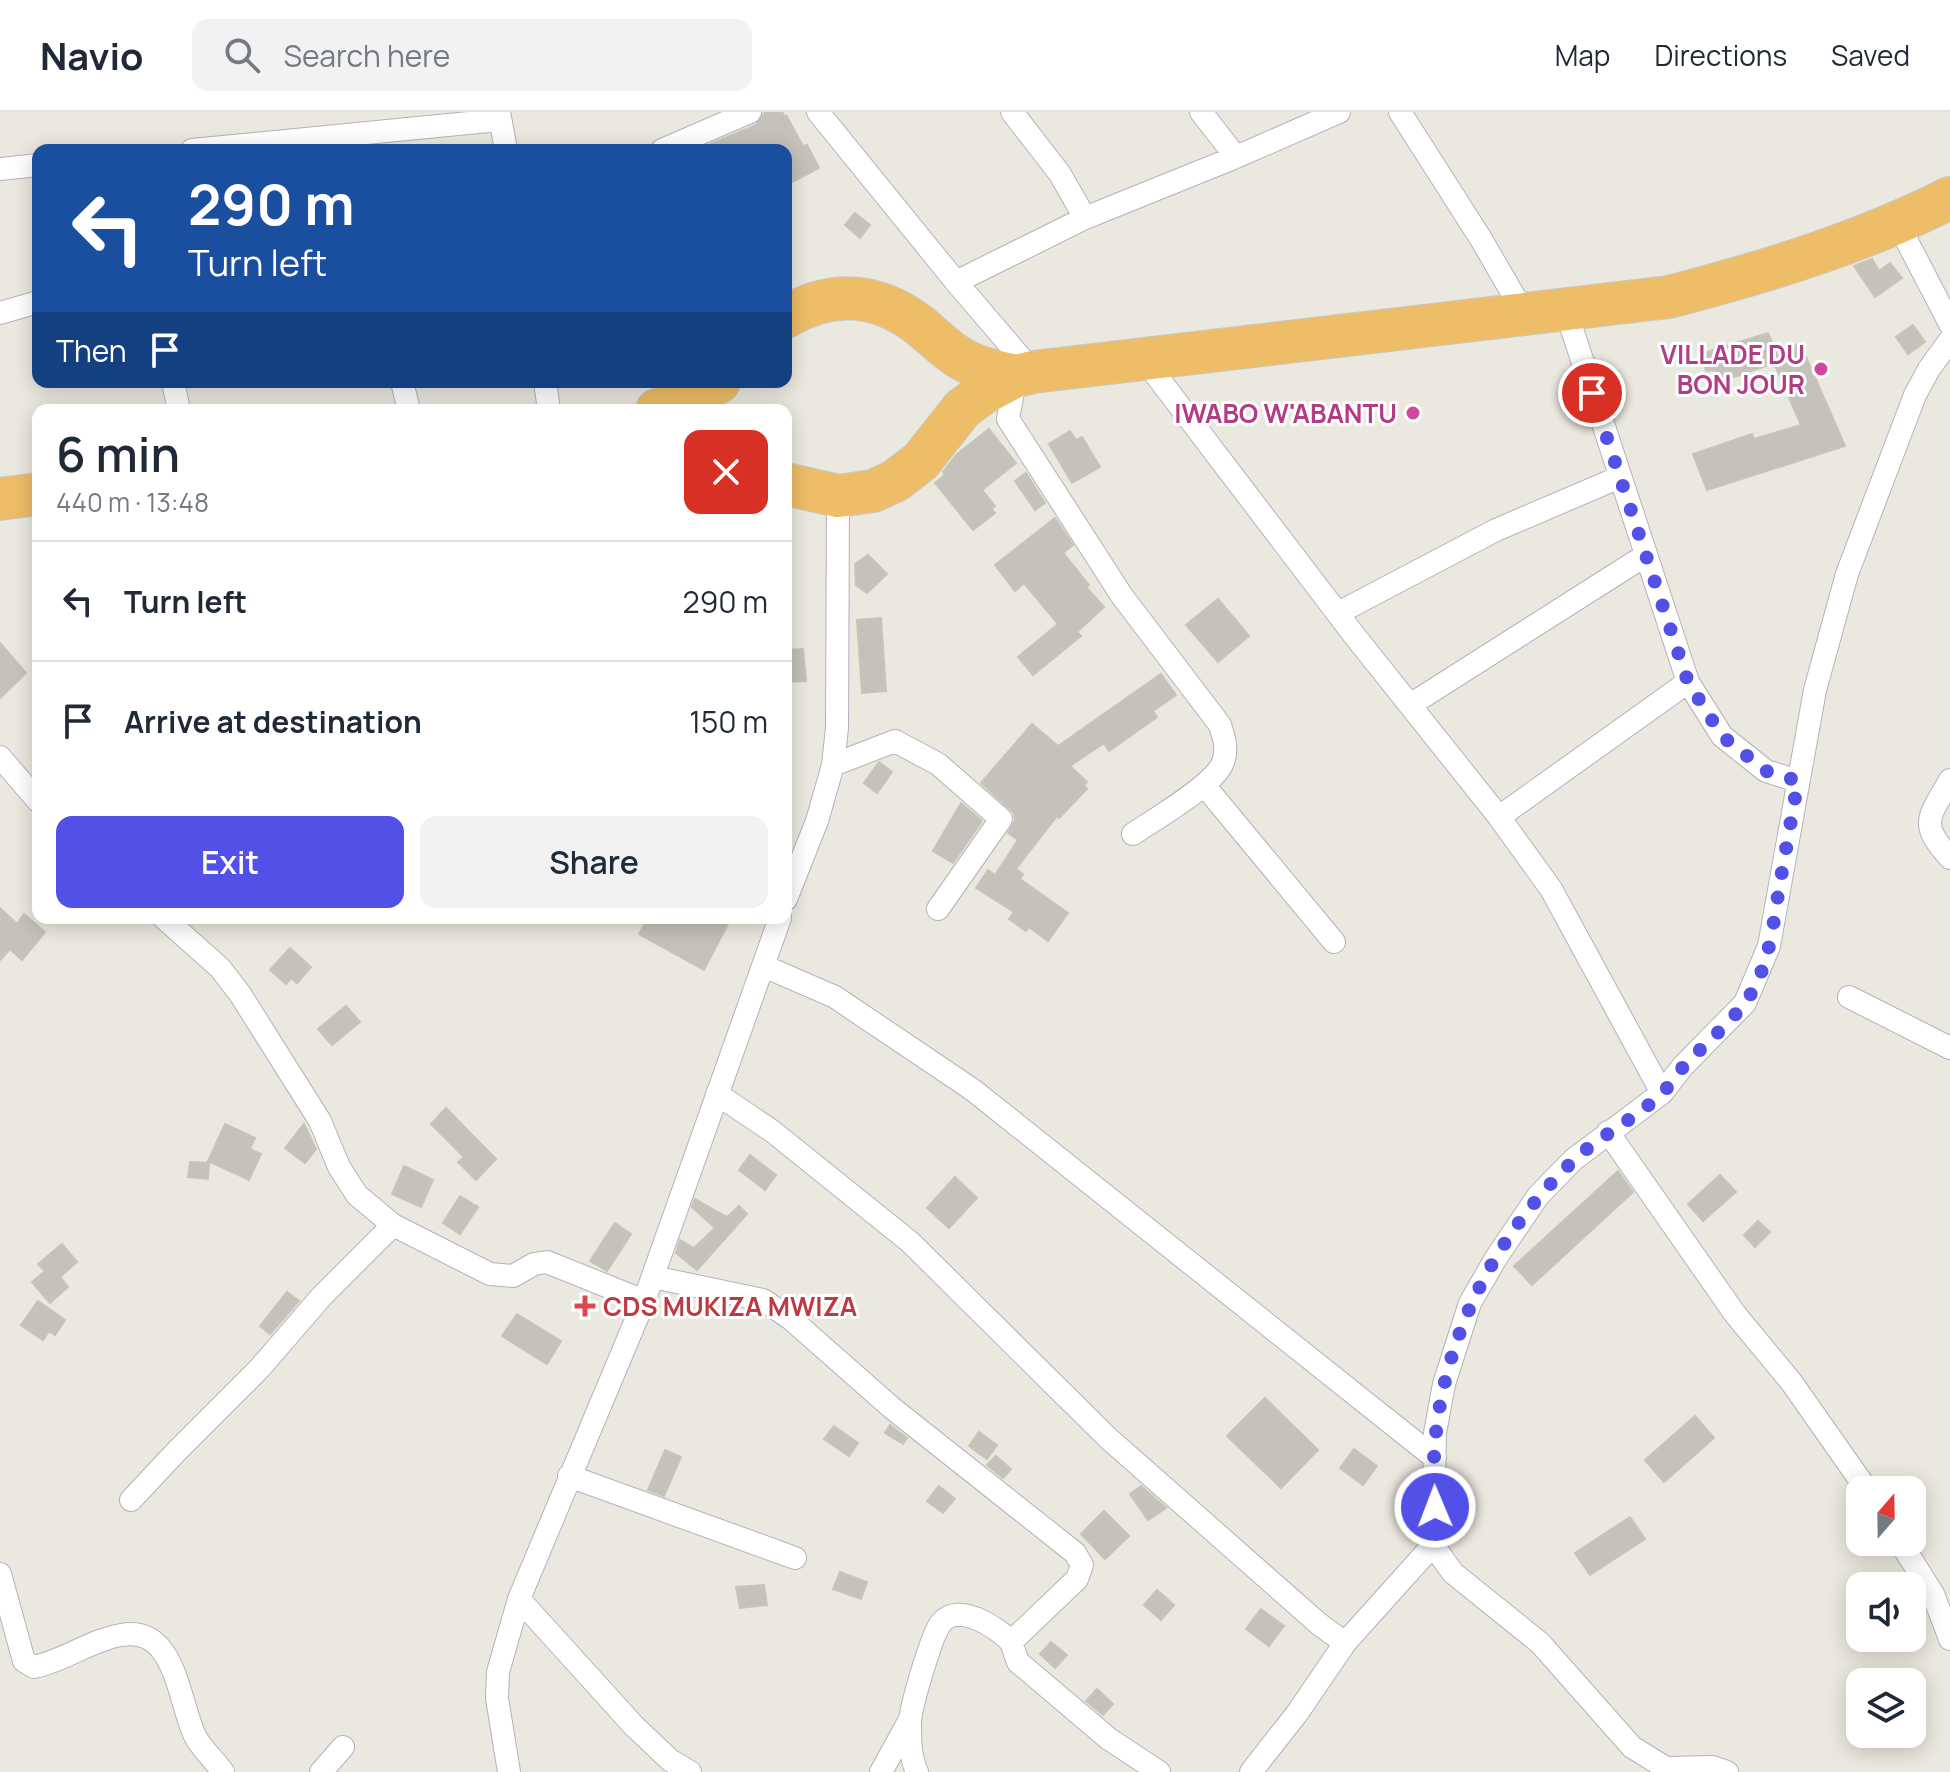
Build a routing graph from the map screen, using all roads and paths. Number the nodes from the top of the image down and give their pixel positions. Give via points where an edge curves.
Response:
1 (750, 112) edge
2 (818, 112) edge
3 (1012, 112) edge
4 (1201, 112) edge
5 (1339, 112) edge
6 (1400, 112) edge
7 (499, 116) edge
8 (318, 144) edge
9 (505, 144) edge
10 (676, 144) edge
11 (1236, 157) junction
12 (32, 166) edge
13 (0, 169) edge
14 (1950, 198) edge
15 (1085, 218) junction
16 (1898, 224) junction
17 (956, 282) junction
18 (32, 304) edge
19 (1565, 308) junction
20 (0, 313) edge
21 (792, 313) edge
22 (1525, 315) junction
23 (1950, 324) edge
24 (1950, 340) edge
25 (1143, 358) junction
26 (1024, 374) junction
27 (708, 388) edge
28 (674, 404) edge
29 (1620, 477) junction
30 (792, 487) edge
31 (32, 495) edge
32 (838, 496) junction
33 (0, 499) edge
34 (1646, 555) junction
35 (1338, 613) junction
36 (1688, 682) junction
37 (1410, 705) junction
38 (0, 757) edge
39 (833, 765) junction
40 (1950, 780) edge
41 (1798, 781) junction
42 (1204, 785) junction
43 (32, 794) edge
44 (1499, 817) junction
45 (1133, 834) dead end
46 (1950, 858) edge
47 (792, 866) edge
48 (938, 909) dead end
49 (171, 924) edge
50 (778, 924) edge
51 (1334, 942) dead end
52 (764, 966) junction
53 (1849, 997) dead end
54 (1950, 1048) edge
55 (1662, 1093) junction
56 (717, 1094) junction
57 (1608, 1132) junction
58 (393, 1225) junction
59 (653, 1277) junction
60 (644, 1301) junction
61 (1435, 1458) junction
62 (569, 1476) junction
63 (1857, 1476) edge
64 (131, 1500) dead end
65 (1433, 1545) junction
66 (1909, 1556) edge
67 (795, 1558) dead end
68 (0, 1574) edge
69 (519, 1599) junction
70 (1950, 1639) edge
71 (1011, 1642) junction
72 (1345, 1643) junction
73 (910, 1720) junction
74 (343, 1747) dead end
75 (1717, 1770) edge
76 (223, 1772) edge
77 (321, 1772) edge
78 (509, 1772) edge
79 (690, 1772) edge
80 (881, 1772) edge
81 (917, 1772) edge
82 (1159, 1772) edge
83 (1251, 1772) edge

1 - 10 street
2 - 17 street
3 - 15 street via 1060,174
4 - 11 street
5 - 11 street
6 - 22 street
7 - 8 street
7 - 9 street
11 - 15 street
12 - 13 street
14 - 16 highway
15 - 17 street
16 - 19 highway via 1754,275 1683,293
16 - 23 street
17 - 26 street
18 - 20 street
19 - 22 highway
19 - 29 street
21 - 26 highway via 830,298 859,298 904,315 967,362
22 - 25 highway
24 - 41 street via 1915,395 1847,574 1815,690
25 - 26 highway
25 - 35 street
26 - 32 highway via 962,409 921,461 895,481 873,491
26 - 42 street via 1008,419 1122,596 1220,725 1226,745 1222,766
27 - 28 highway
29 - 34 street
29 - 35 street via 1496,530
30 - 32 highway
31 - 33 highway
32 - 39 street
34 - 36 street
34 - 37 street
35 - 37 street
36 - 41 street via 1722,736 1766,771
36 - 44 street
37 - 44 street
38 - 43 street
39 - 47 street via 817,821
39 - 48 street via 895,741 938,764 1001,819
40 - 46 street via 1930,820 1930,836
41 - 55 street via 1769,946 1759,975 1745,1003
42 - 45 street
42 - 51 street
44 - 55 street via 1551,889
49 - 58 street via 220,968 240,994 320,1121 357,1195
50 - 52 street
52 - 56 street
52 - 61 street via 835,997 973,1090
53 - 54 street
55 - 57 street
56 - 59 street
56 - 72 street via 772,1131 910,1242 1108,1438
57 - 61 street via 1538,1196 1470,1303 1444,1384
57 - 63 street
58 - 60 street via 490,1274 513,1276 547,1262
58 - 64 street
59 - 60 street
59 - 71 street via 763,1300 1075,1553 1082,1565 1077,1579
60 - 62 street
61 - 65 street
62 - 67 street
62 - 69 street
65 - 72 street
65 - 75 street via 1453,1573 1540,1643 1632,1747 1666,1768
66 - 70 street via 1933,1594
68 - 76 street via 24,1661 34,1667 117,1635 134,1633 150,1639 166,1654 197,1739
69 - 78 street via 498,1672
69 - 79 street via 634,1726
71 - 73 street via 996,1626 975,1618 953,1615 942,1621
71 - 82 street via 1018,1662 1109,1739
72 - 83 street
73 - 80 street
73 - 81 street
74 - 77 street

